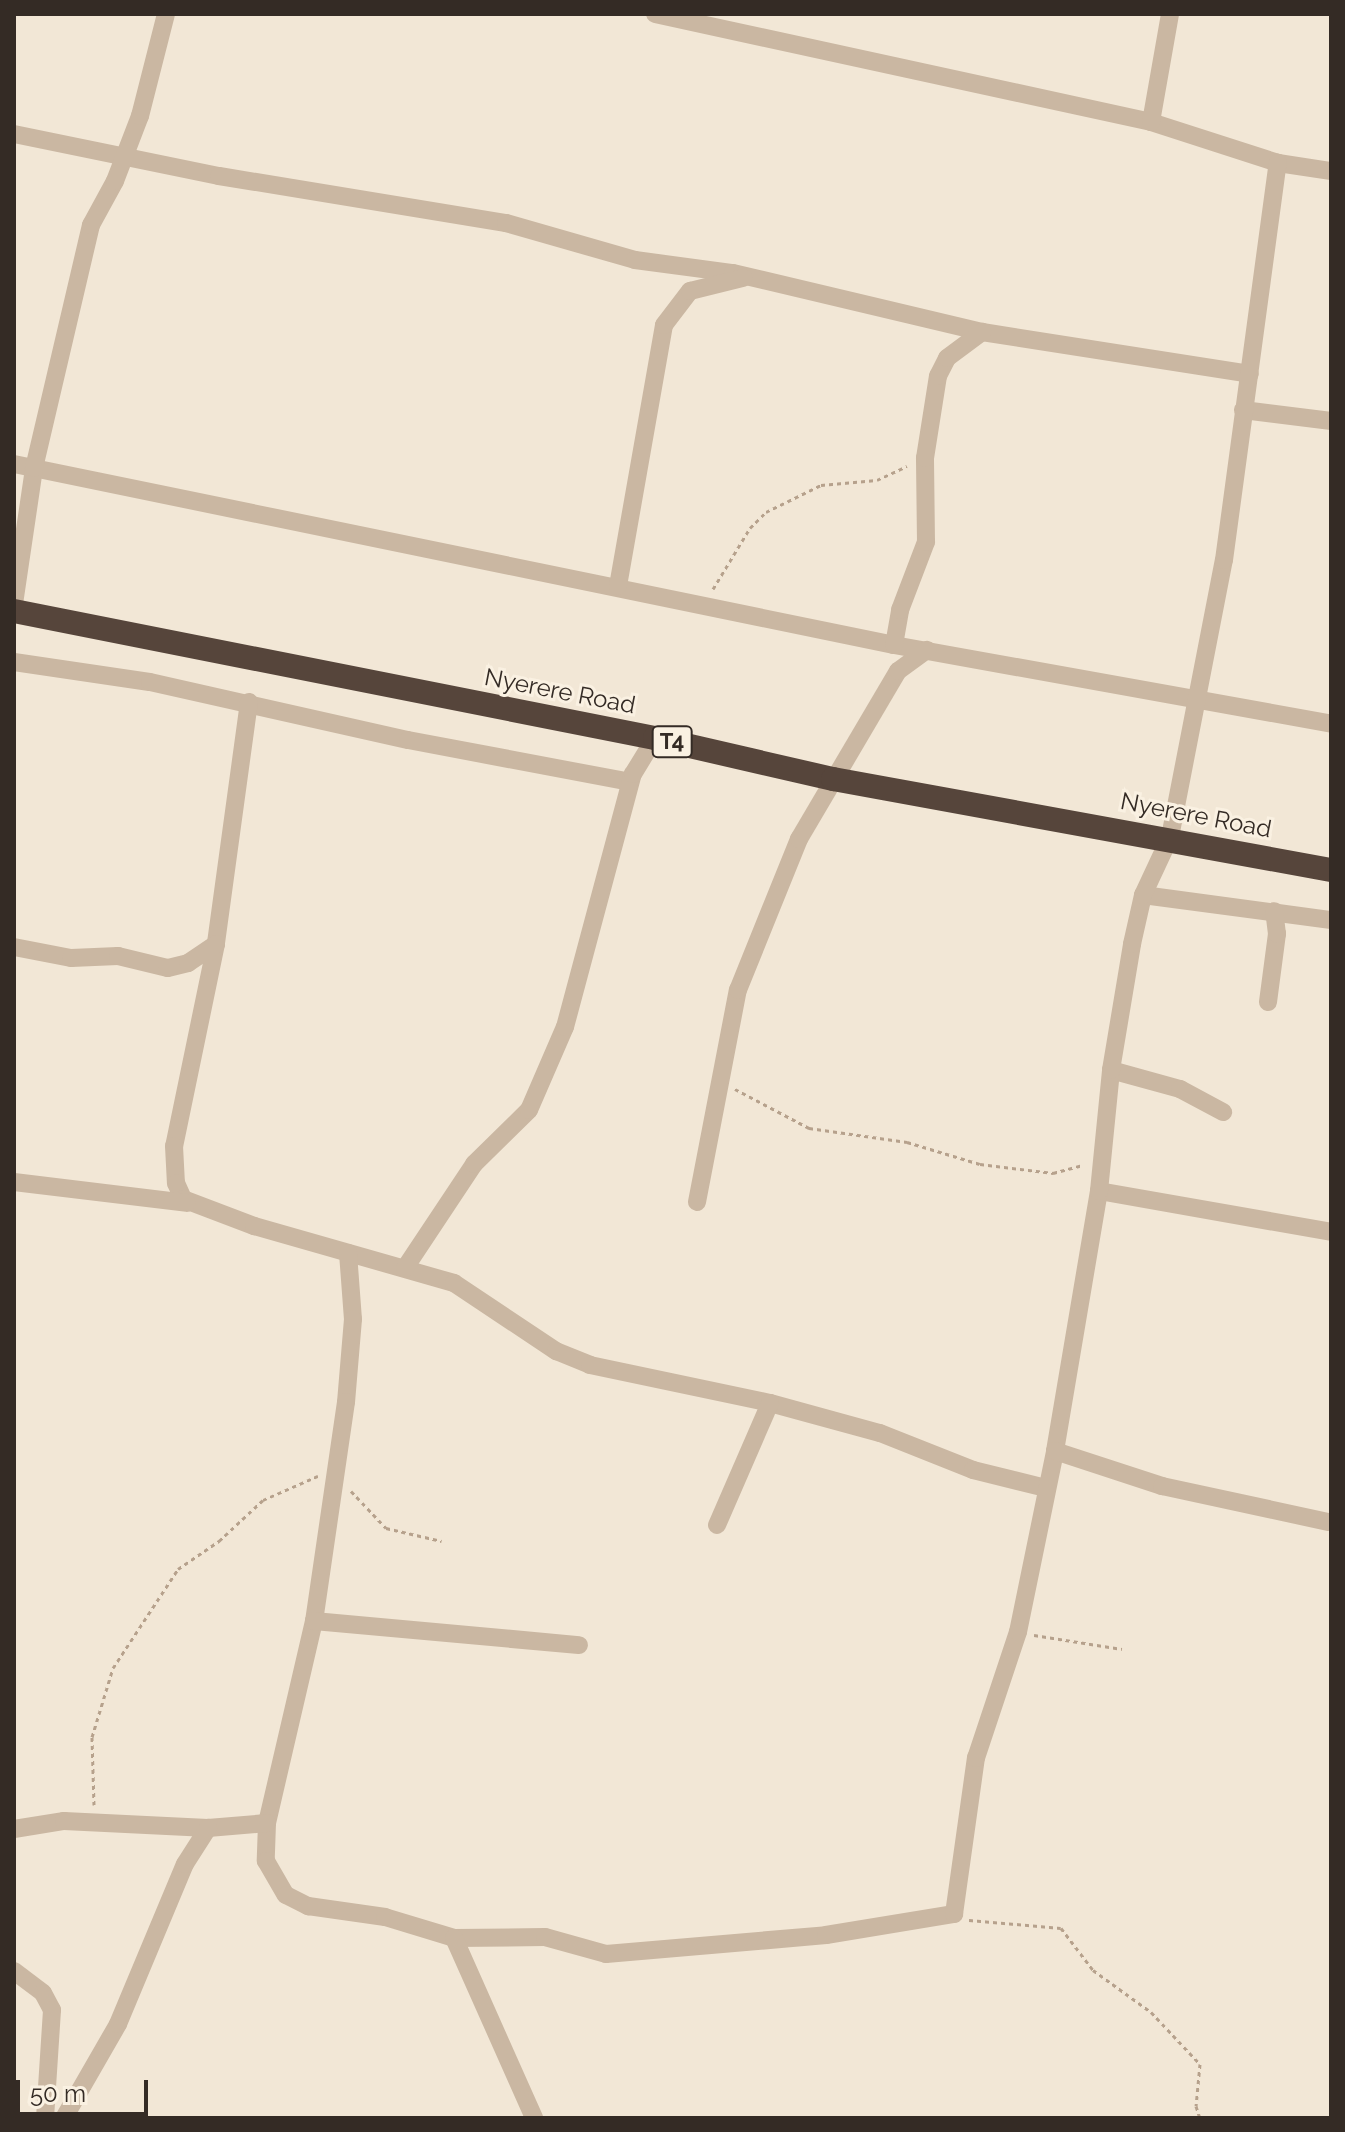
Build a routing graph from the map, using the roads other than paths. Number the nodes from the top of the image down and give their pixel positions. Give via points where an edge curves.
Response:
1 (166, 14) edge
2 (655, 14) edge
3 (1170, 14) edge
4 (1151, 122) junction
5 (14, 134) edge
6 (125, 157) junction
7 (1278, 163) junction
8 (1331, 171) edge
9 (750, 277) junction
10 (982, 332) junction
11 (1250, 374) junction
12 (1243, 410) junction
13 (1331, 421) edge
14 (14, 464) edge
15 (34, 468) junction
16 (618, 586) junction
17 (14, 604) edge
18 (14, 611) edge
19 (894, 645) junction
20 (927, 650) junction
21 (14, 662) edge
22 (1197, 696) junction
23 (249, 702) junction
24 (1331, 724) edge
25 (655, 738) junction
26 (833, 779) junction
27 (630, 782) junction
28 (1170, 837) junction
29 (1331, 870) edge
30 (1143, 895) junction
31 (1274, 911) junction
32 (1331, 920) edge
33 (216, 944) junction
34 (14, 947) edge
35 (1268, 1002) dead end
36 (1111, 1070) junction
37 (1223, 1112) dead end
38 (14, 1182) edge
39 (1099, 1191) junction
40 (697, 1202) dead end
41 (187, 1203) junction
42 (1331, 1232) edge
43 (348, 1253) junction
44 (405, 1268) junction
45 (770, 1403) junction
46 (1055, 1451) junction
47 (1046, 1488) junction
48 (1328, 1522) dead end
49 (717, 1525) dead end
50 (314, 1621) junction
51 (579, 1645) dead end
52 (267, 1823) junction
53 (208, 1828) junction
54 (14, 1829) edge
55 (454, 1938) junction
56 (14, 1971) edge
57 (45, 2118) edge
58 (64, 2118) edge
59 (534, 2118) edge

1 - 6 street
2 - 4 street
3 - 4 street
4 - 7 street
5 - 6 street
6 - 9 street via 506,223 635,260
6 - 15 street via 91,225
7 - 8 street
7 - 11 street
9 - 10 street
9 - 16 street via 690,291 664,325
10 - 11 street
10 - 19 street via 947,358 938,376 925,458 926,542 900,610
11 - 12 street
12 - 13 street
12 - 22 street via 1224,560
14 - 15 street
15 - 16 street
15 - 17 street
16 - 19 street
18 - 25 highway, Nyerere Road / T4
19 - 20 street
20 - 22 street
20 - 26 street via 898,671
21 - 23 street
22 - 24 street
22 - 28 street
23 - 27 street via 408,740
23 - 33 street
25 - 26 highway, Nyerere Road / T4
25 - 27 street
26 - 28 highway, Nyerere Road / T4
26 - 40 street via 799,839 738,990
27 - 44 street via 565,1027 533,1103 458,1183
28 - 29 highway, Nyerere Road / T4
28 - 30 street
30 - 31 street
30 - 36 street
31 - 32 street
31 - 35 street via 1277,934
33 - 34 street via 188,963 168,968 111,955 71,958
33 - 41 street via 174,1146 176,1183
36 - 37 street via 1180,1089
36 - 39 street
38 - 41 street
39 - 42 street
39 - 46 street
41 - 43 street
43 - 44 street
43 - 50 street via 353,1319
44 - 45 street via 467,1290 576,1360
45 - 47 street via 880,1433 973,1470
45 - 49 street
46 - 47 street
46 - 48 street via 1162,1486
47 - 55 street via 1018,1632 981,1734 954,1914 826,1935 606,1954 545,1937
50 - 51 street
50 - 52 street
52 - 53 street
52 - 55 street via 269,1872 295,1902 385,1917
53 - 54 street via 95,1821
53 - 58 street via 185,1864 118,2024
55 - 59 street
56 - 57 street via 43,1993 52,2010

